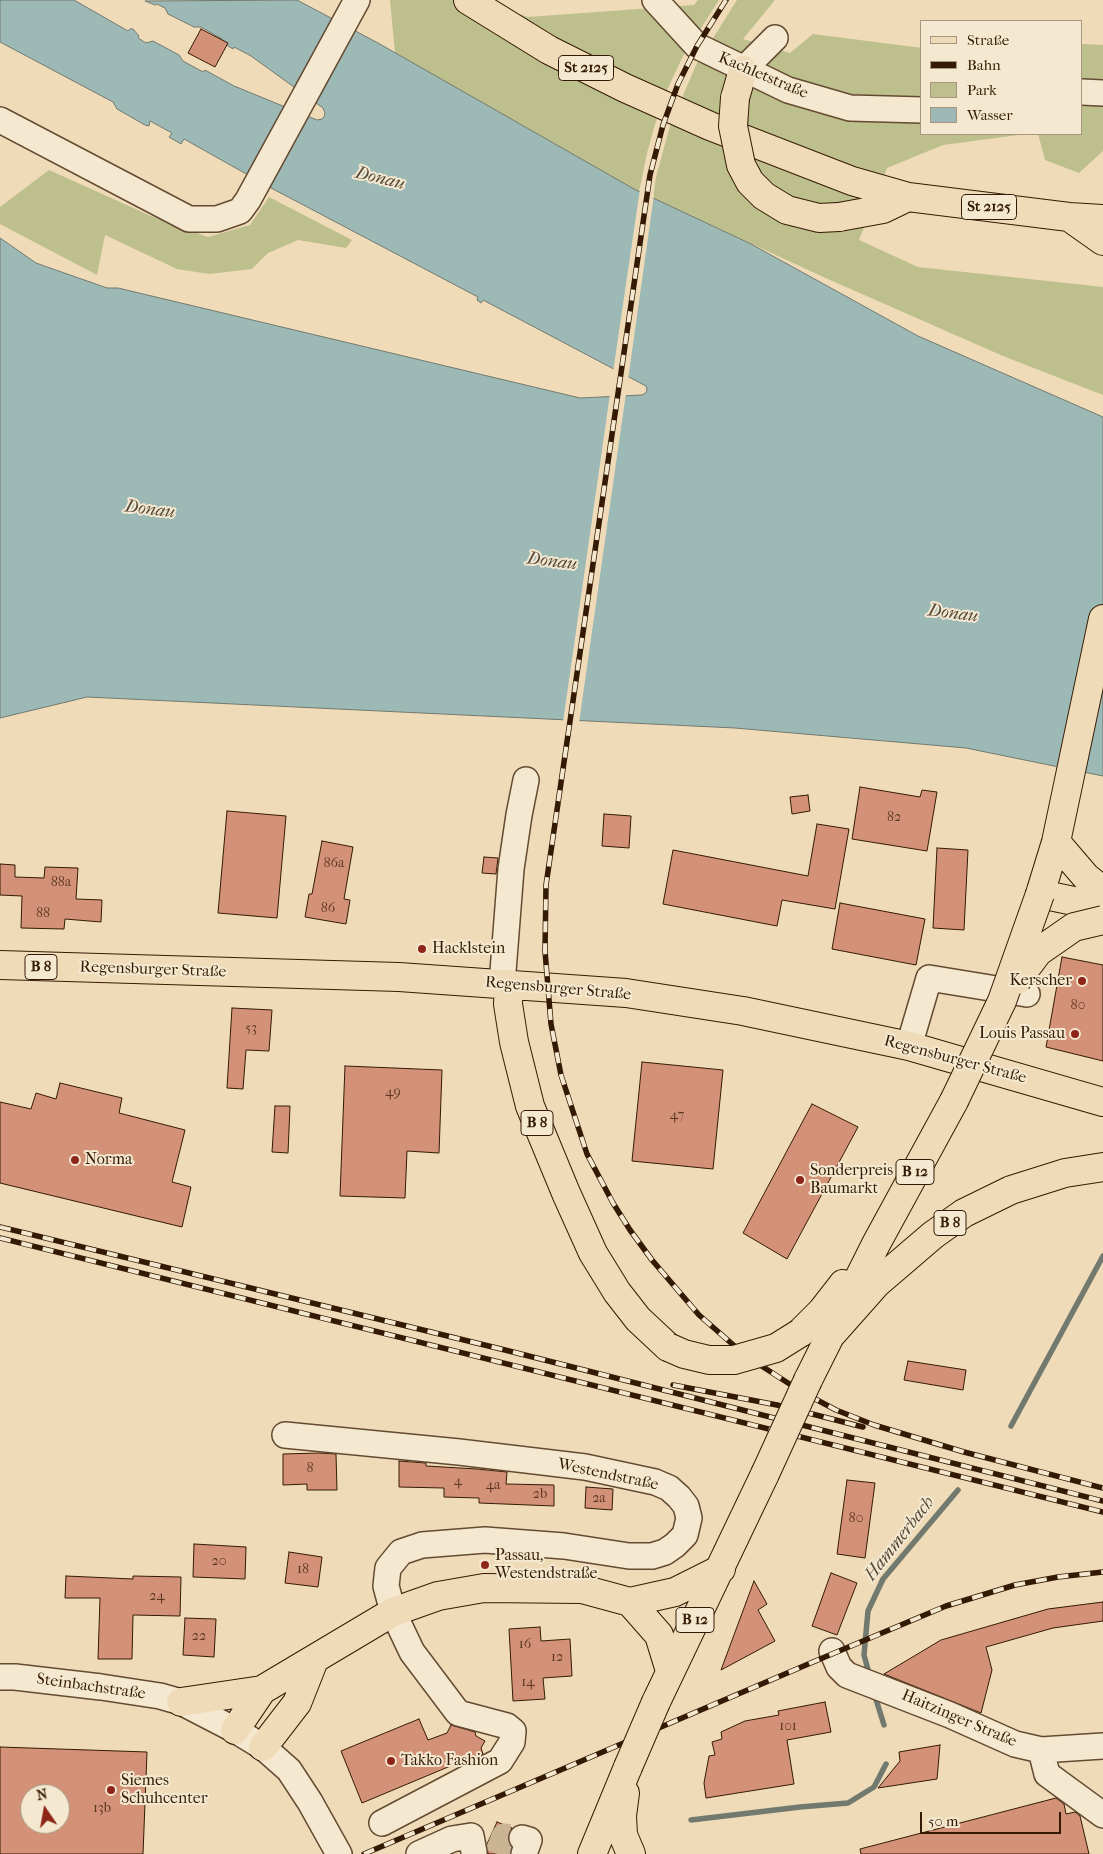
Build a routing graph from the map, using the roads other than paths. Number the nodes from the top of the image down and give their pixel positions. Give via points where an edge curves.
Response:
1 (357, 0) edge
2 (468, 0) edge
3 (655, 0) edge
4 (775, 38) dead end
5 (743, 70) junction
6 (1083, 92) edge
7 (1103, 93) edge
8 (920, 110) edge
9 (0, 120) edge
10 (908, 197) junction
11 (1069, 217) junction
12 (1103, 219) edge
13 (1103, 241) edge
14 (1103, 619) edge
15 (526, 780) dead end
16 (1056, 842) junction
17 (1103, 891) edge
18 (1040, 894) junction
19 (1103, 907) edge
20 (1103, 920) edge
21 (0, 965) edge
22 (506, 984) junction
23 (1014, 998) junction
24 (909, 1046) junction
25 (1103, 1102) edge
26 (1103, 1167) edge
27 (876, 1244) junction
28 (830, 1336) junction
29 (285, 1435) dead end
30 (721, 1569) junction
31 (630, 1602) junction
32 (393, 1612) junction
33 (832, 1651) dead end
34 (314, 1660) junction
35 (670, 1671) junction
36 (0, 1677) edge
37 (262, 1690) junction
38 (181, 1702) junction
39 (235, 1730) junction
40 (1103, 1746) edge
41 (263, 1747) junction
42 (1041, 1750) junction
43 (628, 1766) junction
44 (1103, 1815) edge
45 (382, 1823) dead end
46 (335, 1848) edge
47 (474, 1852) dead end
48 (419, 1854) edge
49 (592, 1854) edge
50 (631, 1854) edge

1 - 9 street via 248,200 240,211 217,219 189,219
2 - 10 main road, St 2125 via 549,50 693,119 852,181
3 - 5 street, Kachletstraße via 697,46
4 - 5 street
5 - 8 street, Kachletstraße via 788,90 850,108
5 - 10 main road, bridge via 734,98 732,126 741,166 750,182 764,196 787,210 819,218 884,209
6 - 7 street
10 - 11 main road, St 2125
11 - 12 main road, St 2125
11 - 13 main road
14 - 16 main road
15 - 22 street via 511,869
16 - 17 main road via 1086,878
16 - 18 main road, B 12
18 - 19 main road
18 - 23 main road, B 12, bridge
20 - 23 main road, bridge via 1074,927 1038,952
21 - 22 main road, Regensburger Straße / B 8 via 390,977
22 - 24 main road, Regensburger Straße / B 8 via 626,993 742,1011
22 - 27 main road, B 8, bridge via 514,1042 530,1106 593,1254 616,1292 638,1319 668,1347 709,1360 734,1360 776,1348 800,1333 822,1311
23 - 24 street via 929,978
23 - 27 main road, B 12, bridge
24 - 25 main road, Regensburger Straße / B 8
26 - 28 main road, B 8 via 1065,1173 1010,1190 964,1213 877,1283
27 - 28 main road, B 12
28 - 30 main road, B 12, bridge
29 - 32 street, Westendstraße via 585,1467 655,1482 668,1488 686,1506 689,1518 685,1535 676,1545 652,1556 485,1540 422,1545 402,1552 388,1568 386,1586
30 - 31 main road via 675,1592
30 - 35 main road, B 12
31 - 32 main road via 582,1589 484,1588 438,1596
31 - 35 main road via 659,1635
32 - 34 main road
32 - 45 street via 412,1652 458,1713 507,1726 513,1731 512,1742 500,1762
33 - 42 street, Haitzinger Straße via 846,1675 1015,1744
34 - 37 main road
34 - 41 main road via 297,1703
35 - 43 main road, B 12, bridge
36 - 38 street, Steinbachstraße via 101,1687
37 - 38 main road
37 - 39 main road
38 - 39 street, Steinbachstraße
39 - 41 street, Steinbachstraße
40 - 42 street, Haitzinger Straße
41 - 46 street, Steinbachstraße via 289,1770
42 - 44 street via 1047,1774
43 - 49 main road, B 12
43 - 50 main road via 622,1816 623,1835
47 - 48 street via 471,1836 452,1839

